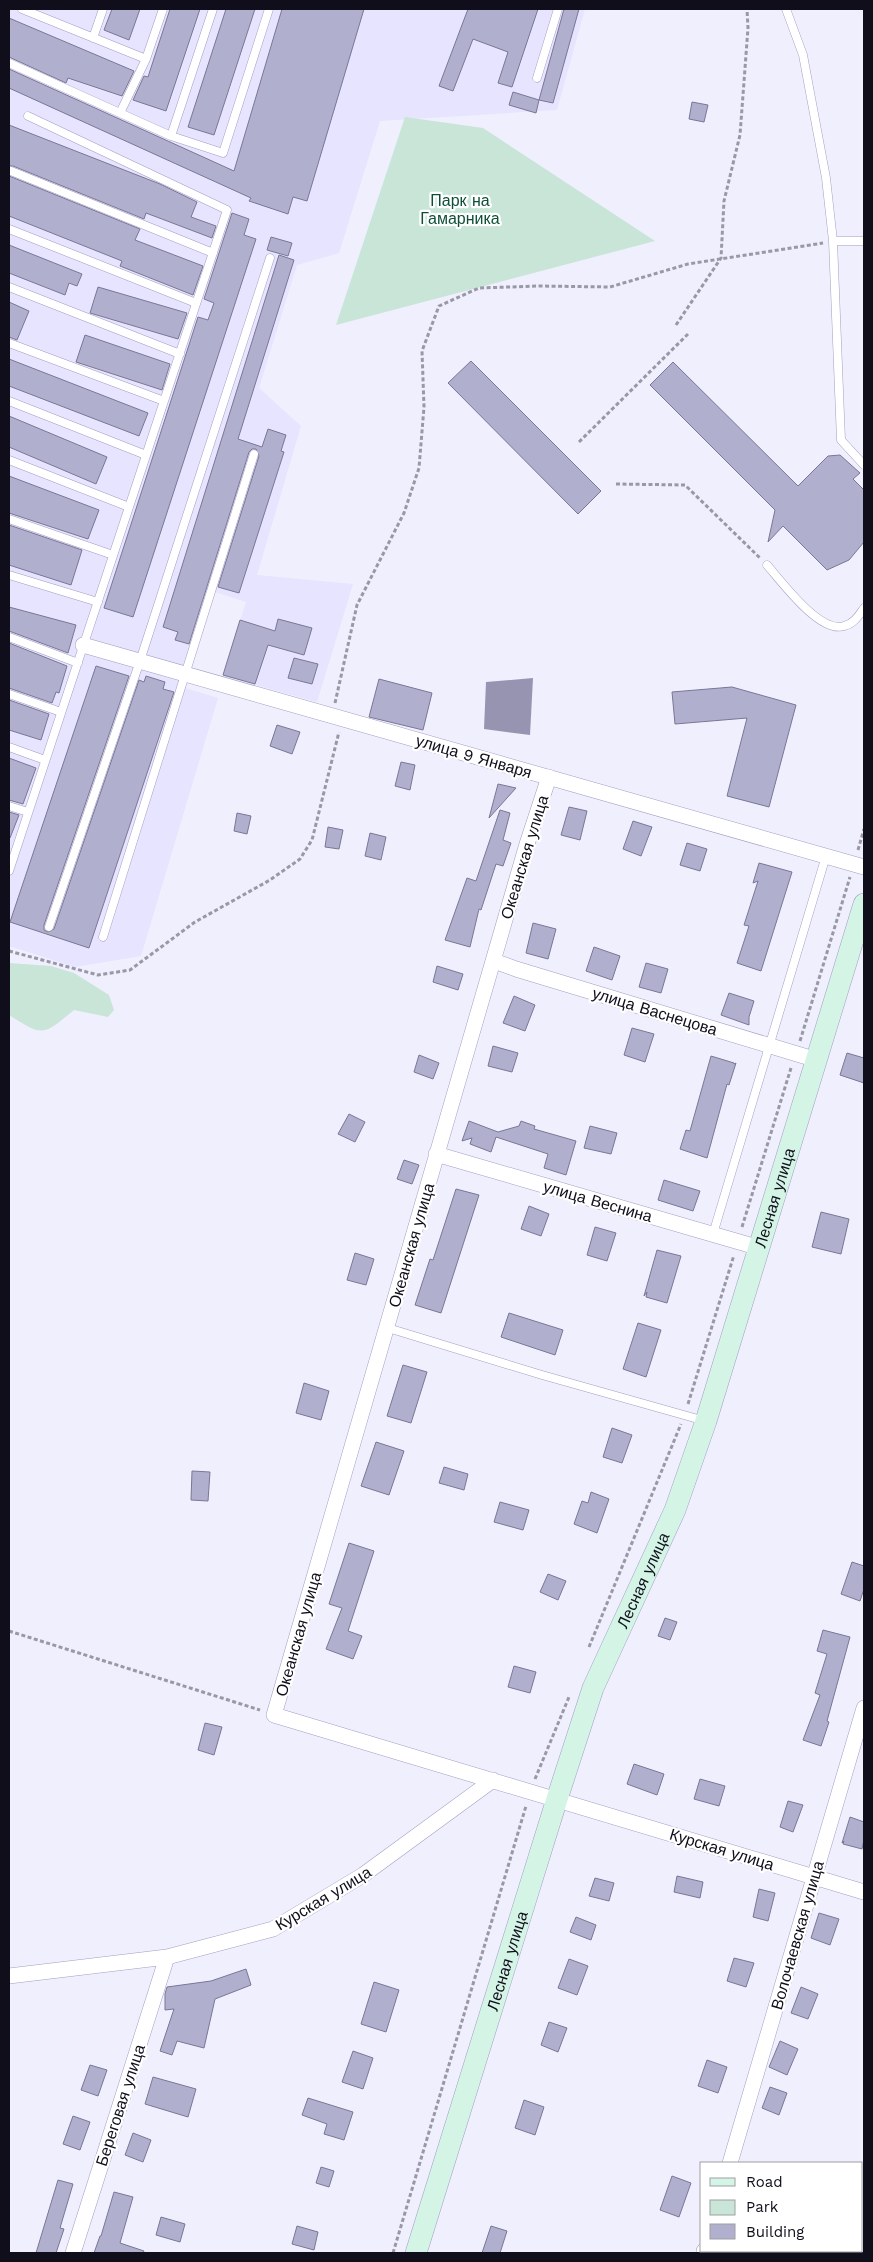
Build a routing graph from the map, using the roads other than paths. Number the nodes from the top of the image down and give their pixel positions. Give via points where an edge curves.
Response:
1 (22, 9) edge
2 (103, 9) edge
3 (163, 9) edge
4 (213, 9) edge
5 (269, 9) edge
6 (558, 9) edge
7 (786, 9) edge
8 (36, 11) edge
9 (93, 38) junction
10 (146, 60) junction
11 (9, 64) edge
12 (537, 78) dead end
13 (120, 113) junction
14 (28, 116) dead end
15 (171, 136) junction
16 (11, 170) dead end
17 (9, 229) edge
18 (833, 241) junction
19 (864, 241) edge
20 (213, 253) junction
21 (270, 258) dead end
22 (9, 287) edge
23 (196, 303) junction
24 (9, 343) edge
25 (180, 354) junction
26 (164, 400) junction
27 (9, 401) edge
28 (254, 454) dead end
29 (146, 455) junction
30 (9, 460) edge
31 (864, 464) edge
32 (129, 507) junction
33 (9, 519) edge
34 (113, 555) junction
35 (767, 565) road end
36 (9, 575) edge
37 (98, 602) junction
38 (864, 608) edge
39 (9, 637) edge
40 (83, 645) junction
41 (140, 661) junction
42 (78, 663) junction
43 (185, 674) junction
44 (9, 694) edge
45 (61, 712) junction
46 (9, 747) edge
47 (46, 760) junction
48 (549, 777) junction
49 (9, 806) edge
50 (28, 812) junction
51 (826, 856) junction
52 (859, 865) edge
53 (10, 866) edge
54 (864, 904) edge
55 (49, 926) dead end
56 (103, 937) dead end
57 (494, 961) junction
58 (769, 1045) junction
59 (817, 1060) junction
60 (436, 1154) junction
61 (713, 1234) junction
62 (760, 1248) junction
63 (388, 1328) junction
64 (706, 1421) junction
65 (864, 1708) edge
66 (274, 1714) joint
67 (493, 1780) junction
68 (556, 1799) junction
69 (814, 1877) junction
70 (864, 1892) edge
71 (167, 1957) junction
72 (9, 1976) edge
73 (730, 2162) edge
74 (73, 2253) edge
75 (416, 2253) edge

1 - 8 lane
2 - 9 lane
3 - 10 lane
4 - 15 lane
5 - 15 lane via 223,153
6 - 12 lane
7 - 18 lane via 803,55 826,178
8 - 9 lane
9 - 10 lane
10 - 13 lane
11 - 13 lane
13 - 15 lane
14 - 20 lane via 227,210
16 - 20 lane
17 - 23 lane
18 - 19 lane
18 - 31 lane via 841,440
20 - 23 lane
21 - 41 lane
22 - 25 lane
23 - 25 lane
24 - 26 lane
25 - 26 lane
26 - 29 lane
27 - 29 lane
28 - 43 lane
29 - 32 lane
30 - 32 lane
32 - 34 lane
33 - 34 lane
34 - 37 lane
35 - 38 lane via 814,616 830,626 847,625
36 - 37 lane
37 - 40 lane
39 - 42 lane
40 - 41 street, улица 9 Января
40 - 42 lane
41 - 43 street, улица 9 Января
41 - 55 lane
42 - 45 lane
43 - 48 street, улица 9 Января
43 - 56 lane
44 - 45 lane
45 - 47 lane
46 - 47 lane
47 - 50 lane
48 - 51 street, улица 9 Января
48 - 57 street, Океанская улица
49 - 50 lane
50 - 53 lane
51 - 52 street, улица 9 Января
51 - 58 lane
54 - 59 street, Лесная улица
57 - 58 street, улица Васнецова
57 - 60 street, Океанская улица
58 - 59 street, улица Васнецова
58 - 61 lane
59 - 62 street, Лесная улица
60 - 61 street, улица Веснина
60 - 63 street, Океанская улица
61 - 62 street, улица Веснина
62 - 64 street, Лесная улица
63 - 64 lane
63 - 66 street, Океанская улица
64 - 68 street, Лесная улица via 675,1510 593,1688
65 - 69 street, Волочаевская улица
66 - 67 street, Курская улица
67 - 68 street, Курская улица
67 - 71 street, Курская улица via 363,1875 273,1929
68 - 69 street, Курская улица
68 - 75 street, Лесная улица
69 - 70 street, Курская улица
69 - 73 street, Волочаевская улица
71 - 72 street, Курская улица
71 - 74 street, Береговая улица

